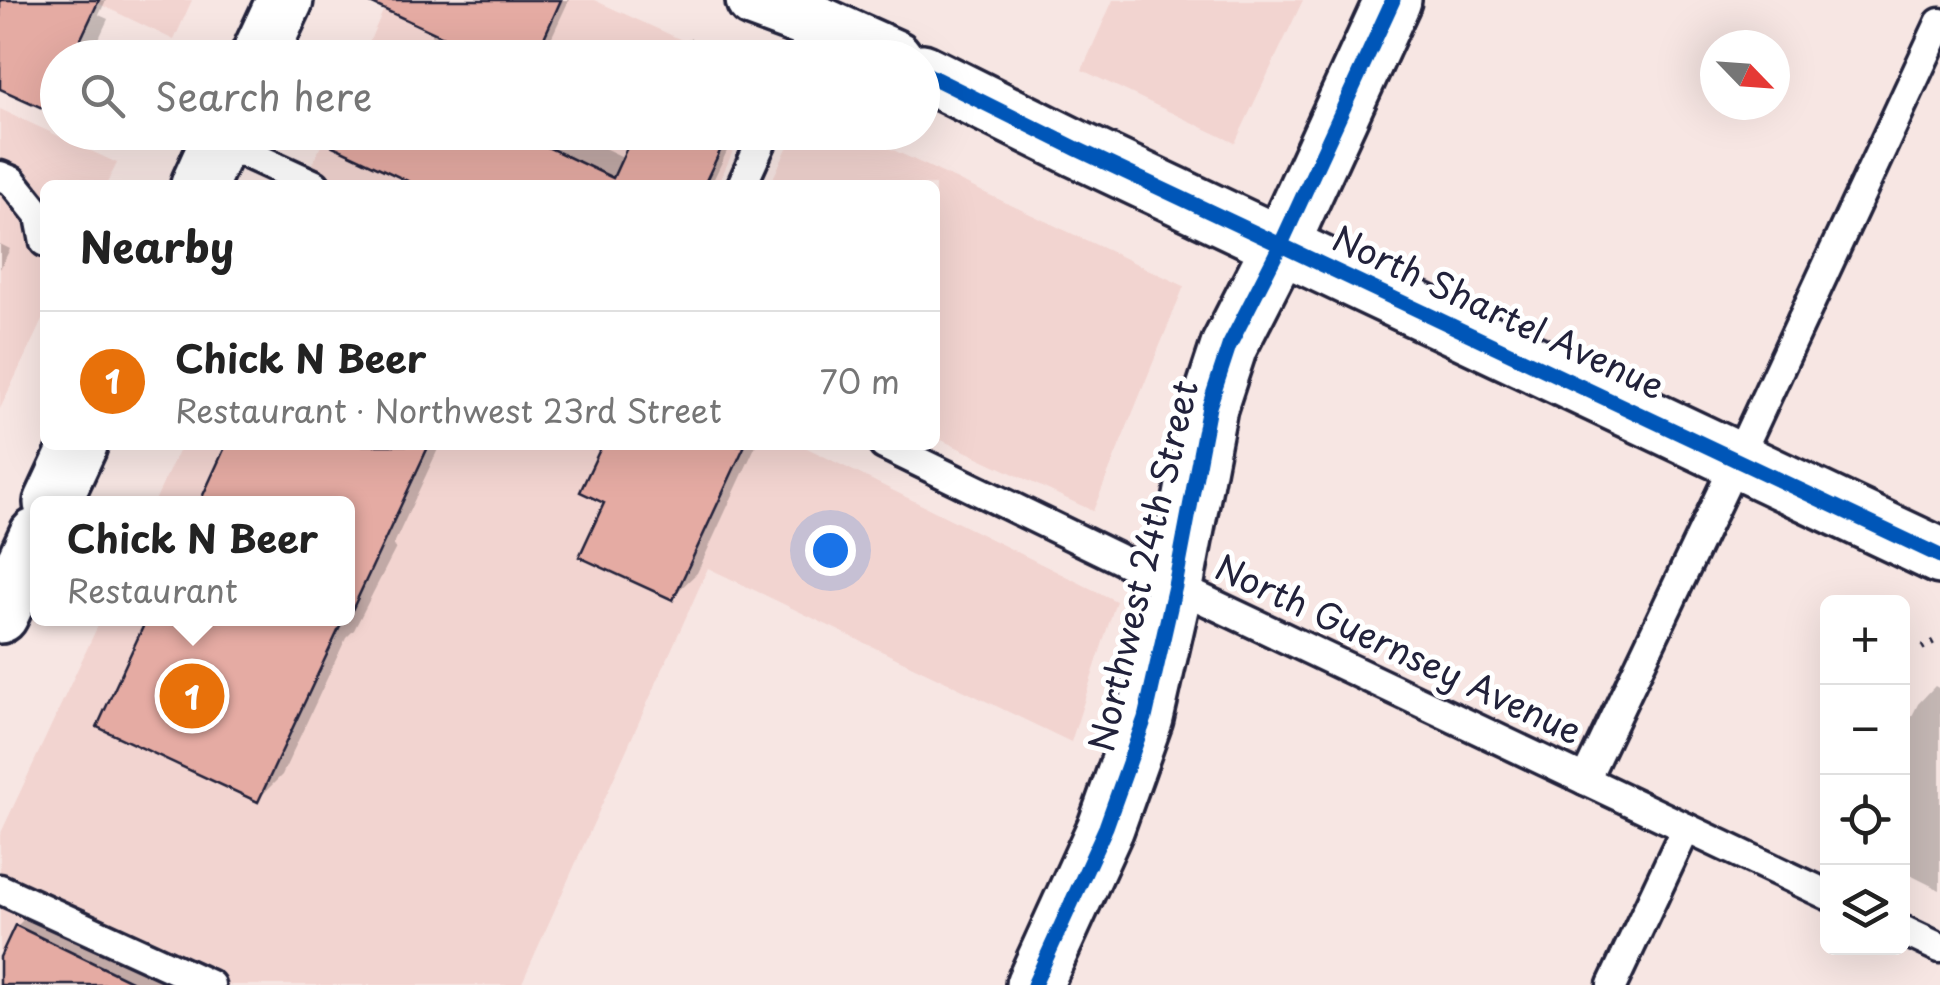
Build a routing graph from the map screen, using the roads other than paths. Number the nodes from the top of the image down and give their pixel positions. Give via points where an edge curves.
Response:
1 (285, 0) edge
2 (754, 0) edge
3 (1393, 0) edge
4 (1940, 23) edge
5 (814, 27) edge
6 (266, 40) edge
7 (848, 40) edge
8 (940, 81) edge
9 (758, 150) edge
10 (214, 153) edge
11 (0, 176) edge
12 (299, 180) edge
13 (744, 180) edge
14 (40, 216) edge
15 (1281, 244) junction
16 (77, 450) edge
17 (894, 450) edge
18 (1737, 460) junction
19 (56, 496) edge
20 (30, 551) edge
21 (1940, 556) edge
22 (1175, 586) junction
23 (0, 615) edge
24 (1585, 780) junction
25 (1686, 828) junction
26 (0, 889) edge
27 (1820, 891) edge
28 (1910, 934) edge
29 (1940, 948) edge
30 (210, 985) edge
31 (1034, 985) edge
32 (1612, 985) edge

1 - 6 street
2 - 5 street
3 - 15 street, Northwest 24th Street
4 - 18 lane
5 - 7 street
8 - 15 street, North Shartel Avenue
9 - 13 lane
10 - 12 lane
11 - 14 lane
15 - 18 street, North Shartel Avenue
15 - 22 street, Northwest 24th Street via 1229,346 1209,407
16 - 19 street
17 - 22 lane, North Guernsey Avenue
18 - 21 street, North Shartel Avenue
18 - 24 lane
20 - 23 street
22 - 24 lane, North Guernsey Avenue
22 - 31 street, Northwest 24th Street via 1145,718 1106,827
24 - 25 lane, North Guernsey Avenue
25 - 27 lane, North Guernsey Avenue
25 - 32 lane
26 - 30 lane
28 - 29 lane

